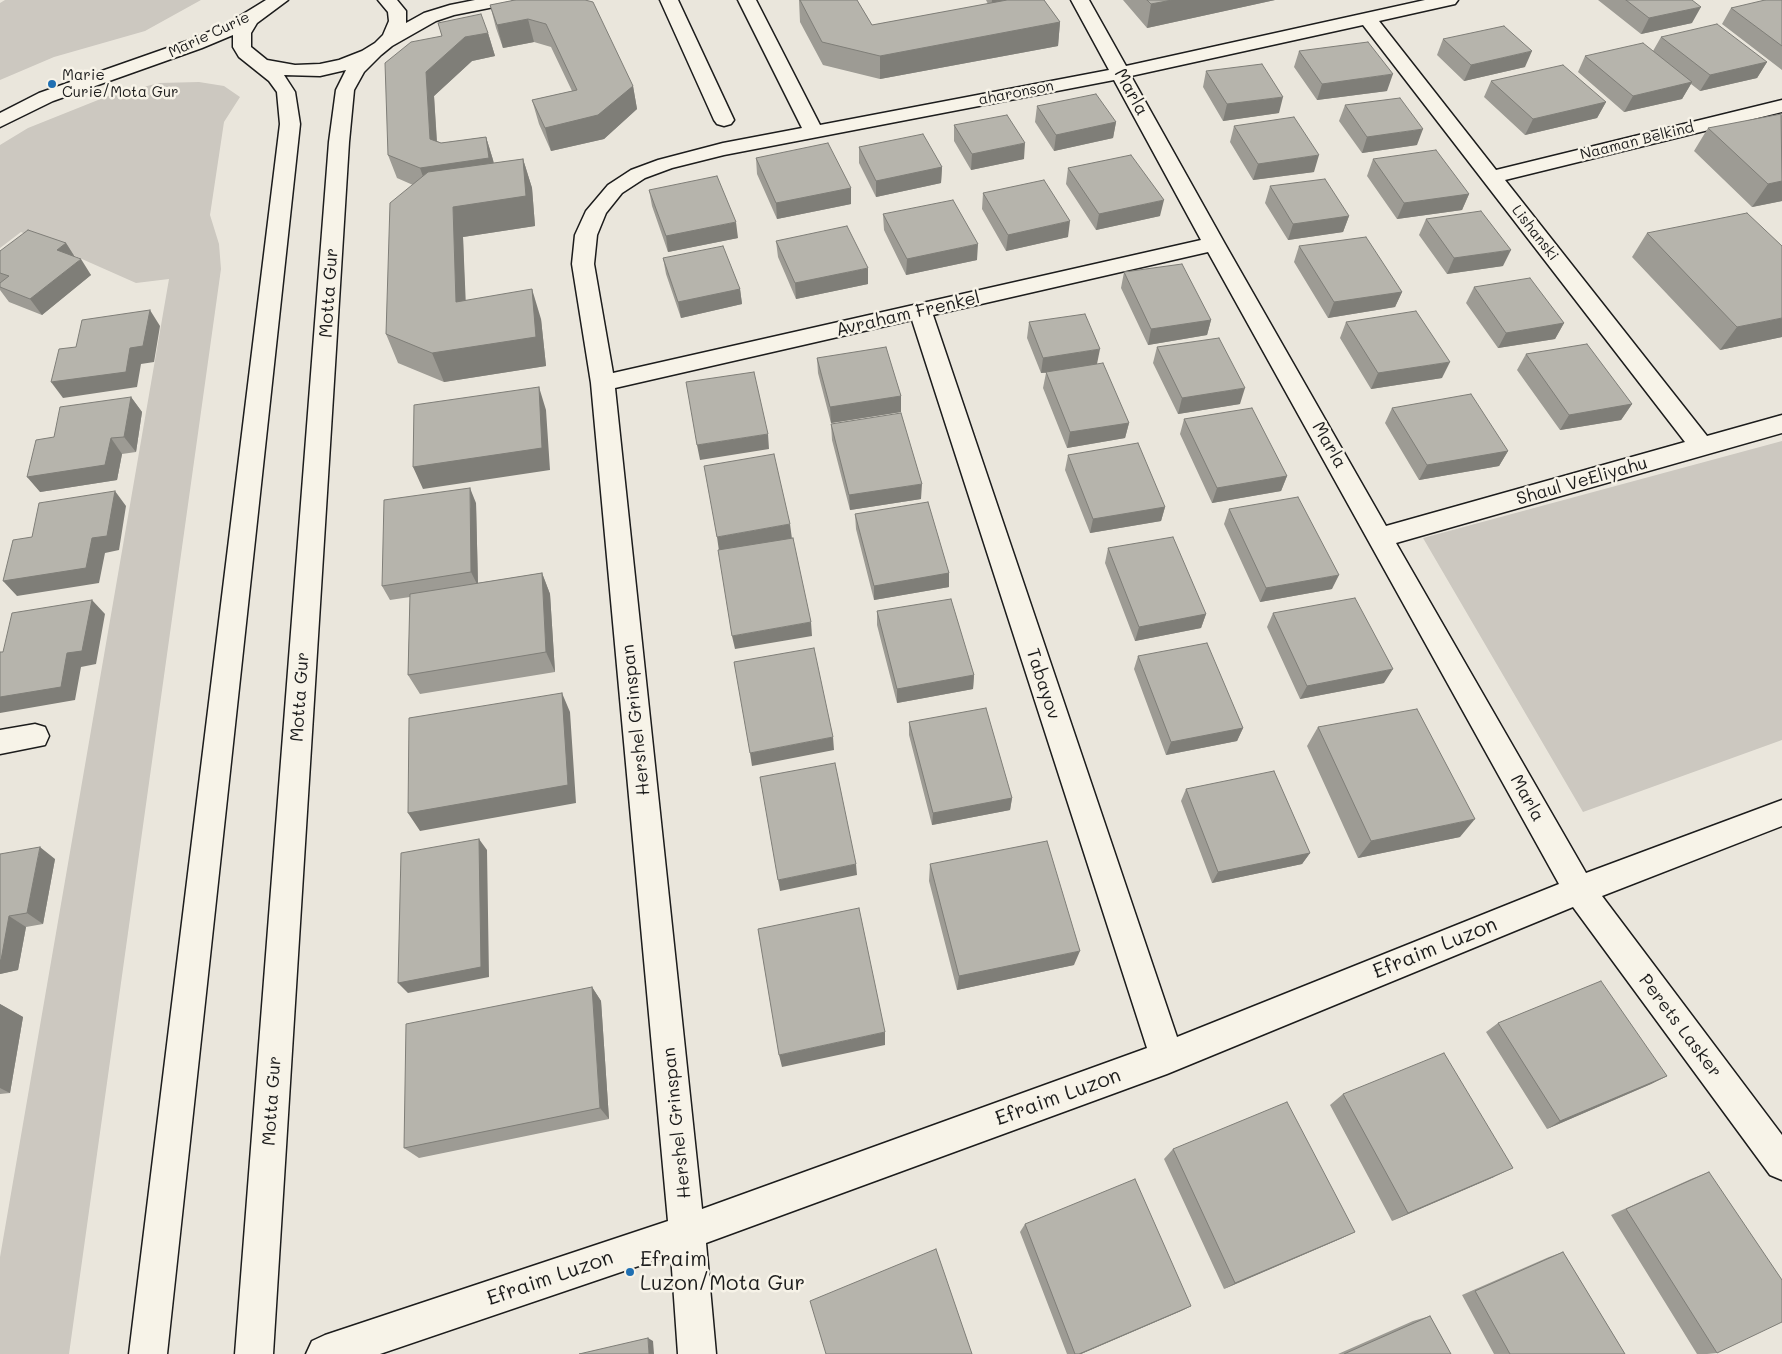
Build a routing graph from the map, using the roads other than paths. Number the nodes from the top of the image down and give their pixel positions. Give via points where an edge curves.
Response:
1 (278, 0) edge
2 (387, 0) edge
3 (395, 0) edge
4 (500, 0) edge
5 (669, 0) edge
6 (747, 0) edge
7 (1080, 0) edge
8 (1449, 0) edge
9 (1402, 5) edge
10 (257, 13) junction
11 (1368, 19) junction
12 (381, 46) junction
13 (160, 58) junction
14 (256, 62) junction
15 (1121, 73) junction
16 (1779, 110) edge
17 (0, 120) edge
18 (724, 120) dead end
19 (814, 131) junction
20 (1492, 177) junction
21 (596, 211) joint
22 (1214, 244) junction
23 (920, 311) junction
24 (603, 383) junction
25 (1782, 424) edge
26 (1702, 447) junction
27 (1381, 537) junction
28 (35, 736) dead end
29 (0, 742) edge
30 (1782, 812) edge
31 (1579, 890) junction
32 (1168, 1057) junction
33 (1782, 1163) edge
34 (687, 1232) junction
35 (148, 1354) edge
36 (254, 1354) edge
37 (325, 1354) edge
38 (697, 1354) edge

1 - 10 street, Marie Curie
2 - 12 street via 397,11 398,21 395,31
3 - 4 street via 417,5 462,5
4 - 12 street via 430,17
5 - 18 street
6 - 19 street
7 - 15 street, Marla
8 - 9 street, aharonson
9 - 11 street, aharonson
10 - 13 street, Marie Curie via 233,28
10 - 14 street via 245,27 241,40 246,54
11 - 15 street, aharonson
11 - 20 street, Lishanski
12 - 14 street, Marie Curie via 344,65 320,70 282,70
12 - 36 street, Motta Gur via 356,69 345,90 339,142
13 - 14 street, Marie Curie via 208,51
13 - 17 street, Marie Curie via 46,97
14 - 35 street via 276,77 286,92 290,124
15 - 19 street, aharonson
15 - 22 street, Marla
16 - 20 street, Naaman Belkind
19 - 21 street, aharonson via 724,148 664,164 615,188
20 - 26 street, Lishanski
21 - 24 street, Hershel Grinspan via 586,235 583,264
22 - 23 street, Avraham Frenkel
22 - 27 street, Marla
23 - 24 street, Avraham Frenkel
23 - 32 street, Tabayov
24 - 34 street, Hershel Grinspan
25 - 26 street, Shaul VeEliyahu
26 - 27 street, Shaul VeEliyahu
27 - 31 street, Marla
28 - 29 street
30 - 31 street, Efraim Luzon
31 - 32 street, Efraim Luzon
31 - 33 street, Perets Lasker
32 - 34 street, Efraim Luzon
34 - 37 street, Efraim Luzon
34 - 38 street, Hershel Grinspan

